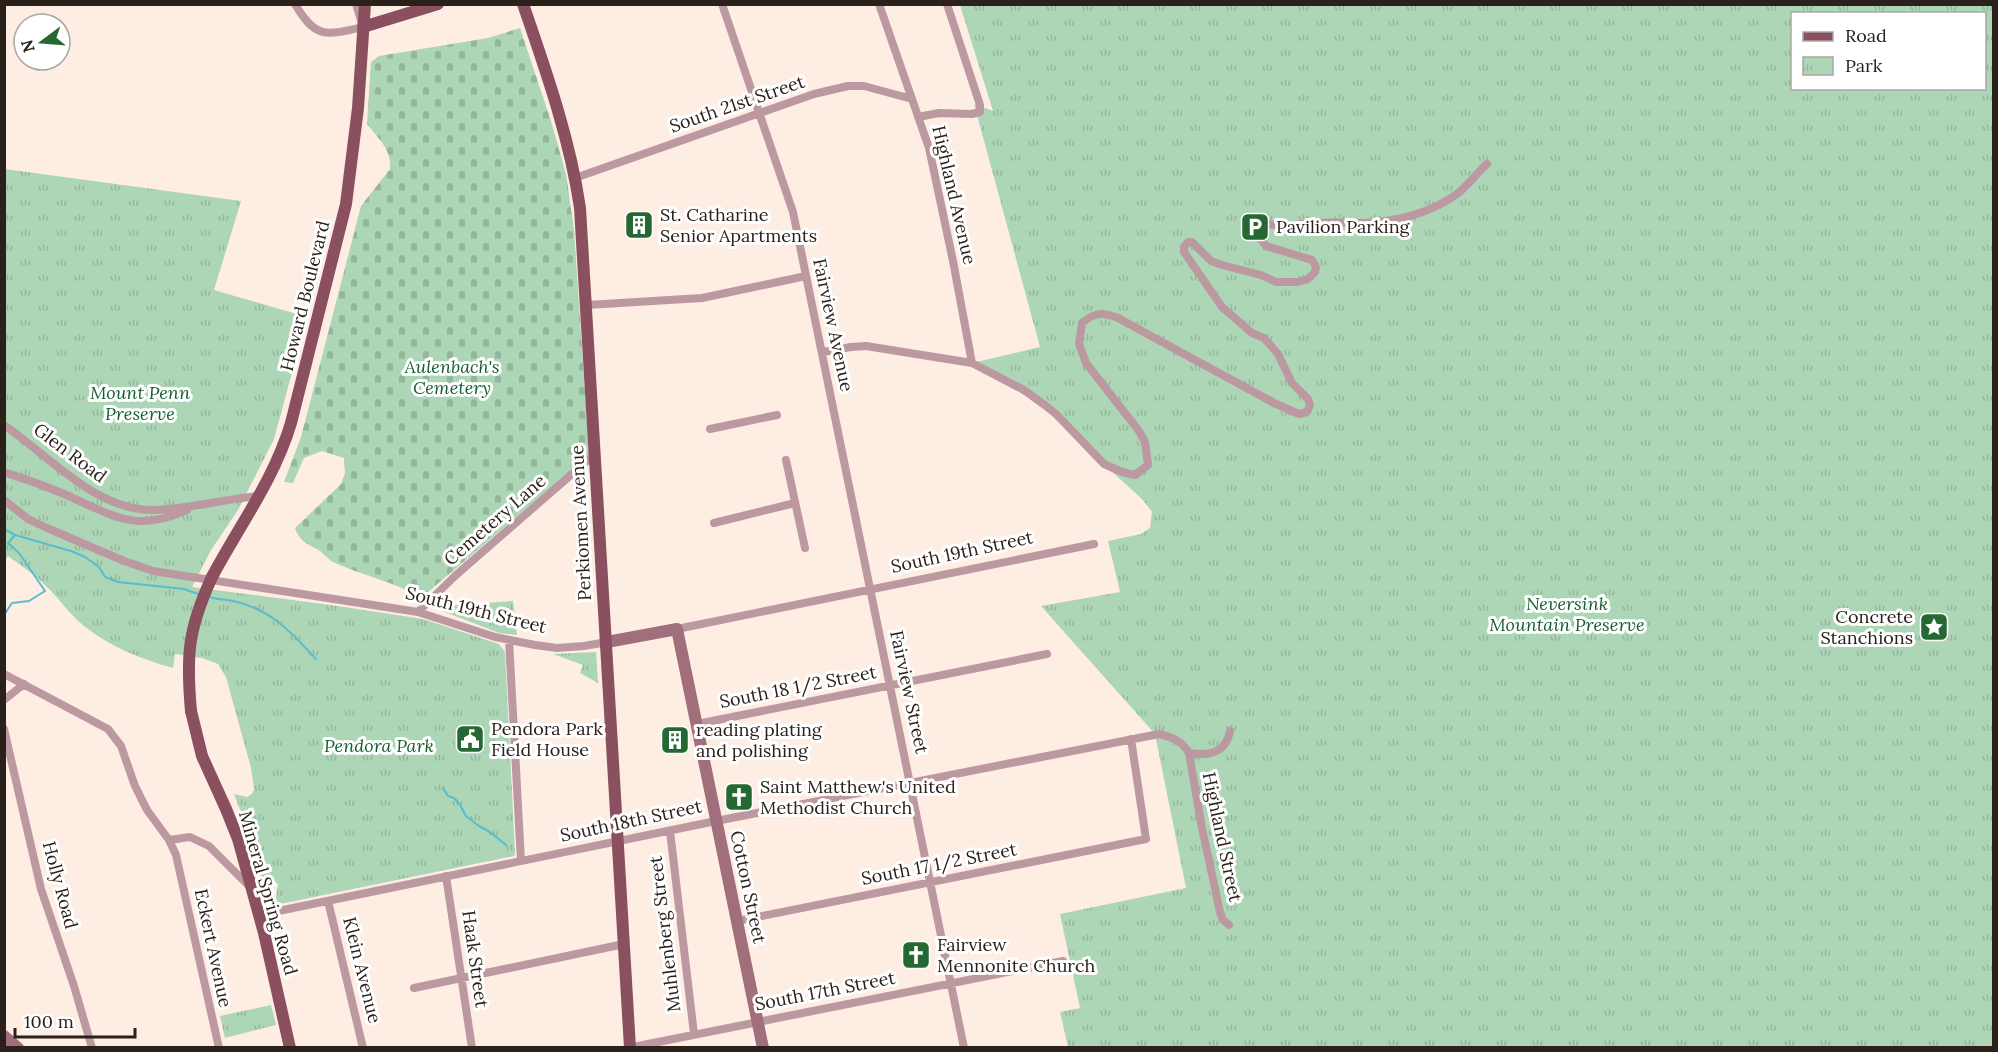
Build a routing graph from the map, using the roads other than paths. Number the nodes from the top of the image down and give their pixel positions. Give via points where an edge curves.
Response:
1 (294, 4) edge
2 (356, 4) edge
3 (365, 4) edge
4 (523, 4) edge
5 (722, 4) edge
6 (879, 4) edge
7 (947, 4) edge
8 (431, 6) edge
9 (363, 27) junction
10 (912, 99) junction
11 (760, 113) junction
12 (918, 117) junction
13 (1487, 164) dead end
14 (575, 178) junction
15 (806, 276) junction
16 (586, 305) junction
17 (822, 352) junction
18 (972, 363) junction
19 (777, 415) dead end
20 (4, 425) edge
21 (710, 429) dead end
22 (595, 454) junction
23 (786, 460) dead end
24 (4, 472) edge
25 (259, 496) junction
26 (4, 500) edge
27 (795, 503) junction
28 (193, 507) junction
29 (714, 523) dead end
30 (1094, 544) dead end
31 (805, 548) dead end
32 (212, 577) joint
33 (871, 589) junction
34 (418, 612) junction
35 (677, 628) junction
36 (509, 640) junction
37 (607, 642) junction
38 (1047, 654) dead end
39 (4, 674) edge
40 (24, 684) junction
41 (891, 685) junction
42 (4, 700) edge
43 (697, 724) junction
44 (4, 729) edge
45 (1230, 731) dead end
46 (1131, 739) junction
47 (1187, 749) junction
48 (910, 783) junction
49 (716, 821) junction
50 (670, 831) junction
51 (170, 840) junction
52 (618, 841) junction
53 (521, 861) junction
54 (446, 876) junction
55 (931, 883) junction
56 (251, 888) junction
57 (328, 901) junction
58 (259, 915) junction
59 (737, 921) junction
60 (1229, 925) dead end
61 (624, 944) junction
62 (1063, 961) dead end
63 (461, 978) junction
64 (951, 983) junction
65 (414, 988) dead end
66 (757, 1021) junction
67 (694, 1034) junction
68 (4, 1036) edge
69 (675, 1043) edge
70 (18, 1047) edge
71 (92, 1047) edge
72 (219, 1047) edge
73 (290, 1047) edge
74 (363, 1047) edge
75 (472, 1047) edge
76 (629, 1047) edge
77 (763, 1047) edge
78 (964, 1047) edge

1 - 9 street via 318,32
2 - 9 street
3 - 9 main road, Howard Boulevard
4 - 14 main road, Perkiomen Avenue
5 - 11 street, Fairview Avenue
6 - 10 street, Highland Avenue
7 - 12 street via 980,112 939,112
8 - 9 main road
9 - 25 main road, Howard Boulevard via 346,204 291,423 279,458
10 - 11 street, South 21st Street via 874,88 848,86
10 - 12 street, Highland Avenue
11 - 14 street, South 21st Street
11 - 15 street, Fairview Avenue via 793,212
12 - 18 street, Highland Avenue via 929,148
13 - 18 street via 1458,193 1402,219 1259,226 1258,236 1266,246 1312,260 1315,272 1298,282 1276,282 1211,261 1192,242 1184,247 1189,261 1222,307 1252,333 1264,338 1278,354 1292,383 1308,399 1307,412 1299,414 1274,403 1118,318 1099,313 1090,316 1082,322 1079,344 1086,363 1139,430 1148,465 1135,475 1104,464 1051,410 1024,390
14 - 16 main road, Perkiomen Avenue
15 - 16 street via 702,298
15 - 17 street, Fairview Avenue
16 - 22 main road, Perkiomen Avenue
17 - 18 street via 866,346
17 - 33 street, Fairview Avenue
19 - 21 street
20 - 28 street, Glen Road via 103,498 123,506 152,510
22 - 34 street, Cemetery Lane
22 - 37 main road, Perkiomen Avenue
23 - 27 street
24 - 28 street via 121,519 150,521
25 - 28 street, Glen Road
25 - 32 main road, Howard Boulevard
26 - 34 street, South 19th Street via 47,528 153,570
27 - 29 street
27 - 31 street
30 - 33 street, South 19th Street
32 - 56 main road, Mineral Spring Road, bridge via 191,636 191,711 202,756 238,839
33 - 35 street, South 19th Street
33 - 41 street, Fairview Street
34 - 36 street, South 19th Street
35 - 37 street, South 19th Street
35 - 43 street, Cotton Street
36 - 37 street, South 19th Street via 557,648
36 - 53 street
37 - 52 main road, Perkiomen Avenue
38 - 41 street, South 18 1/2 Street
39 - 40 street, Eckert Avenue
40 - 42 street
40 - 51 street, Eckert Avenue via 108,729 121,746 147,810
41 - 43 street, South 18 1/2 Street
41 - 48 street, Fairview Street
43 - 49 street, Cotton Street
44 - 71 street, Holly Road via 41,889
45 - 47 street, Highland Street via 1228,740 1218,750 1205,755
46 - 47 street, South 18th Street via 1160,734 1173,737
46 - 48 street, South 18th Street
46 - 55 street, South 17 1/2 Street via 1146,839
47 - 60 street, Highland Street via 1220,912
48 - 49 street, South 18th Street
48 - 55 street, Fairview Street
49 - 50 street, South 18th Street
49 - 59 street, Cotton Street
50 - 52 street, South 18th Street
50 - 67 street, Muhlenberg Street
51 - 56 street via 190,837 209,846
51 - 72 street, Eckert Avenue
52 - 53 street, South 18th Street
52 - 61 main road, Perkiomen Avenue
53 - 54 street, South 18th Street
54 - 57 street, South 18th Street
54 - 63 street, Haak Street
55 - 59 street, South 17 1/2 Street
55 - 64 street, Fairview Street
56 - 58 main road, Mineral Spring Road
57 - 58 street, South 18th Street
57 - 74 street, Klein Avenue
58 - 73 main road, Mineral Spring Road
59 - 66 street, Cotton Street
61 - 63 street
61 - 76 main road, Perkiomen Avenue
62 - 64 street, South 17th Street
63 - 65 street
63 - 75 street, Haak Street
64 - 66 street, South 17th Street
64 - 78 street, Fairview Street
66 - 67 street, South 17th Street
66 - 77 street, Cotton Street
67 - 69 street, South 17th Street
68 - 70 street
69 - 76 street, South 17th Street

